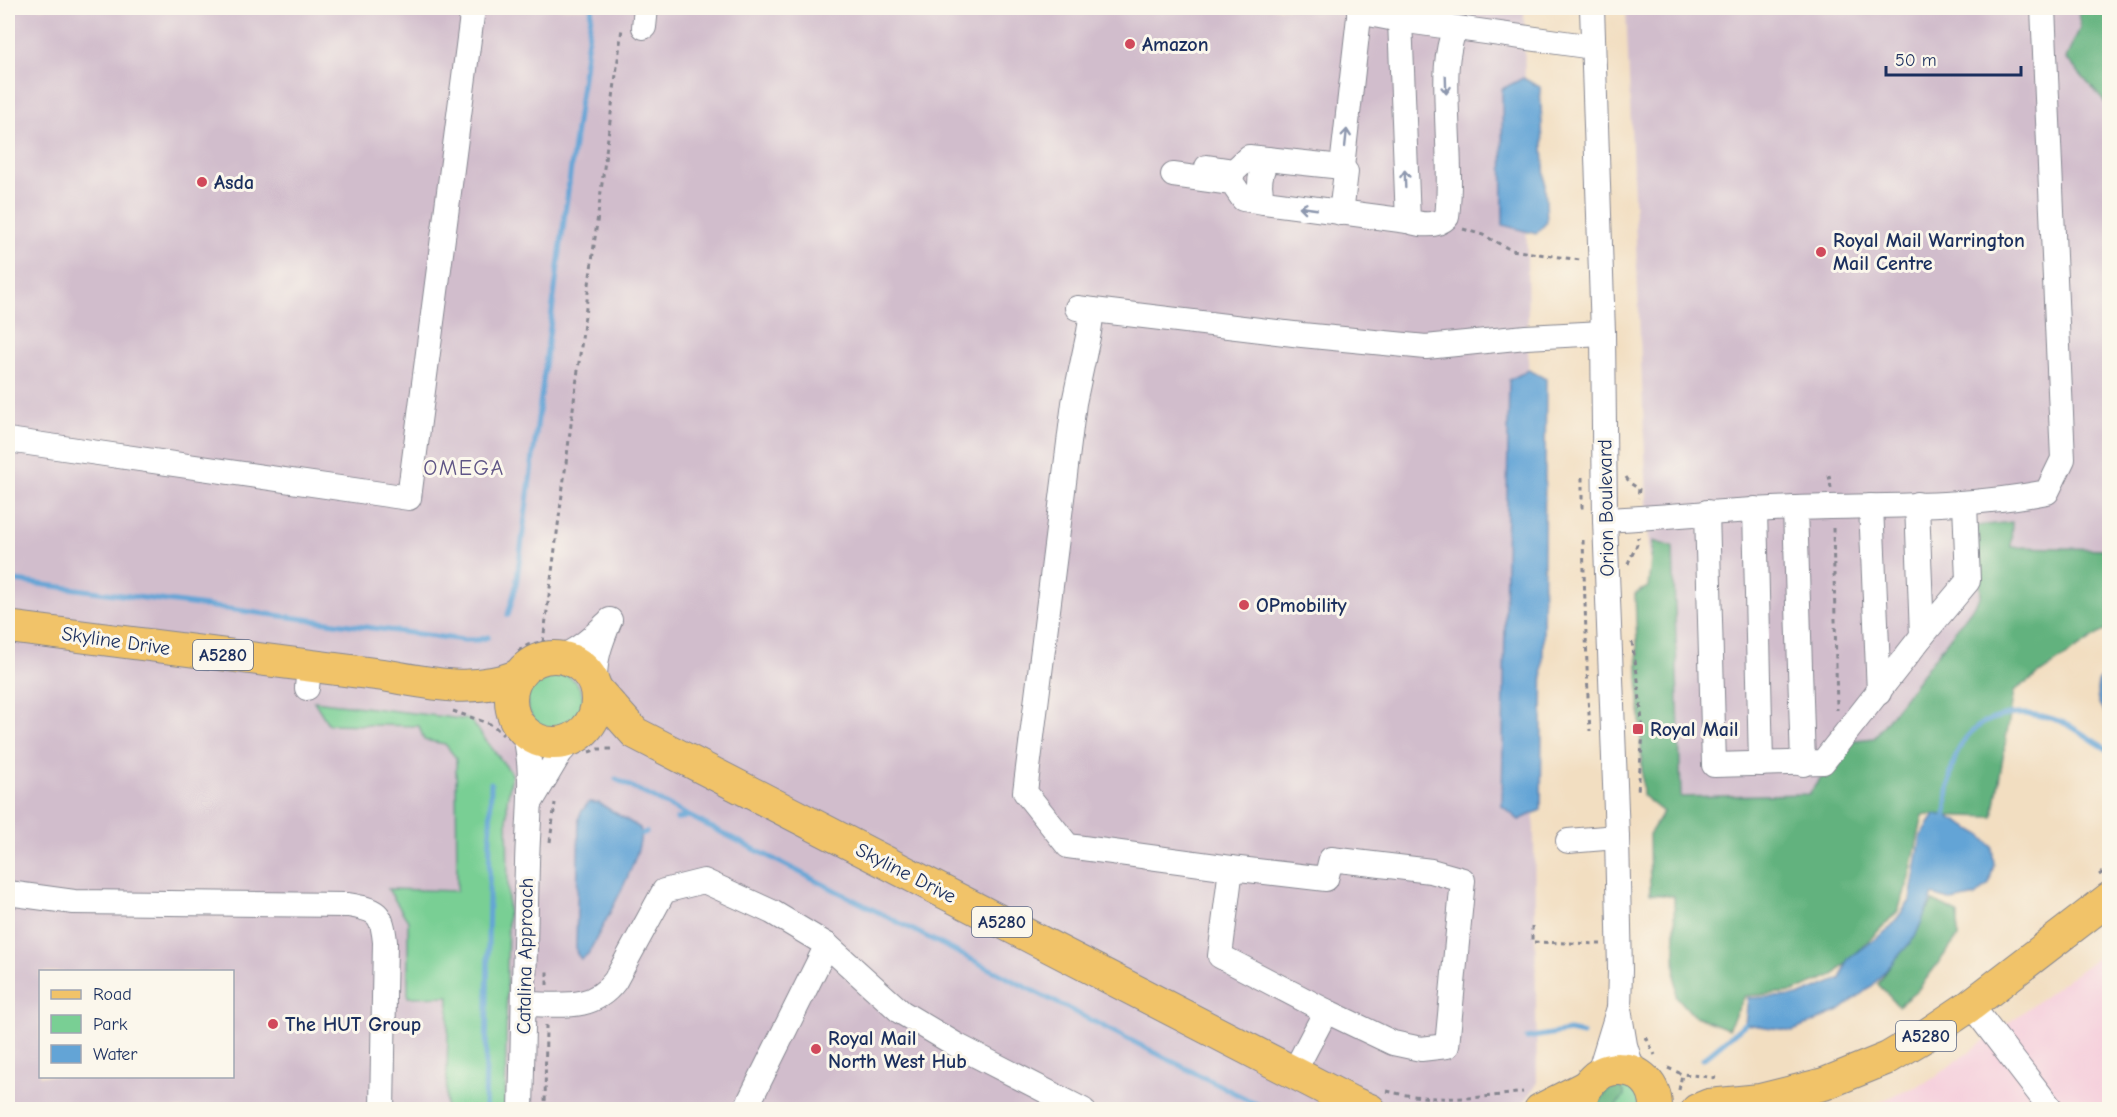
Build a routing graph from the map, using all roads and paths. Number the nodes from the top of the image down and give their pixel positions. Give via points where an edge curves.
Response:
1 (472, 8) edge
2 (1592, 8) edge
3 (2043, 8) edge
4 (1359, 10) edge
5 (638, 18) edge
6 (1400, 20) junction
7 (1455, 28) junction
8 (1593, 47) junction
9 (1267, 159) junction
10 (1342, 167) junction
11 (1264, 202) junction
12 (1341, 213) junction
13 (1407, 221) junction
14 (1442, 222) junction
15 (1582, 260) dead end
16 (1603, 333) junction
17 (8, 440) edge
18 (1829, 475) dead end
19 (1965, 503) junction
20 (1917, 504) junction
21 (1871, 506) junction
22 (1833, 507) junction
23 (1795, 508) junction
24 (1755, 509) junction
25 (1707, 512) junction
26 (1605, 520) junction
27 (1638, 546) dead end
28 (1628, 568) dead end
29 (8, 627) edge
30 (1922, 636) junction
31 (1632, 641) dead end
32 (551, 649) junction
33 (518, 676) junction
34 (596, 687) junction
35 (1879, 693) junction
36 (444, 697) junction
37 (515, 730) junction
38 (635, 733) junction
39 (577, 736) junction
40 (1838, 743) junction
41 (1761, 764) junction
42 (1803, 764) junction
43 (1637, 793) dead end
44 (557, 797) dead end
45 (531, 802) junction
46 (1617, 837) junction
47 (1568, 841) dead end
48 (550, 844) dead end
49 (2109, 867) edge
50 (1231, 868) junction
51 (2101, 889) edge
52 (8, 893) edge
53 (1532, 926) dead end
54 (827, 945) junction
55 (1602, 953) dead end
56 (524, 1004) junction
57 (1971, 1005) junction
58 (1619, 1009) junction
59 (1326, 1011) junction
60 (1645, 1031) dead end
61 (546, 1046) dead end
62 (1294, 1072) junction
63 (1653, 1079) edge
64 (1588, 1090) edge
65 (1709, 1097) edge
66 (1377, 1100) edge
67 (1532, 1101) edge
68 (382, 1110) edge
69 (521, 1110) edge
70 (545, 1110) edge
71 (745, 1110) edge
72 (1083, 1110) edge
73 (2052, 1110) edge

1 - 17 street via 409,498
2 - 8 street, Orion Boulevard
3 - 19 street via 2063,459 2047,492
4 - 6 street
10 -> 4 street
5 - 32 path
6 - 7 street
13 -> 6 street
7 - 8 street
7 -> 14 street via 1448,47 1446,75 1450,192 1448,217
8 - 16 street, Orion Boulevard
9 - 10 street
9 - 11 street via 1259,193
9 - 11 street via 1250,157 1234,171 1174,169 1232,183 1243,200
10 - 12 street via 1346,172
12 -> 11 street
12 - 13 street
13 - 14 street
14 - 15 path via 1483,235 1511,250
16 - 26 street, Orion Boulevard
16 - 50 street via 1425,347 1083,309 1089,332 1074,403 1025,792 1068,846
18 - 22 path
19 - 20 street
19 - 30 street via 1968,581
20 - 21 street
20 - 30 street
21 - 22 street
21 - 35 street
22 - 23 street
22 - 40 path
23 - 24 street
23 - 42 street
24 - 25 street
24 - 41 street
25 - 26 street
25 - 41 street via 1714,765
26 - 46 street, Orion Boulevard
27 - 28 path via 1630,556
29 - 36 main road, Skyline Drive / A5280 via 308,677 383,675
30 - 35 street
31 - 43 path via 1643,733
32 - 33 main road, A5280 via 548,657 537,660
32 - 34 main road, A5280 via 580,665
32 - 34 street via 573,652 610,620 594,666
33 - 36 main road, Skyline Drive / A5280
33 - 37 main road via 511,698
34 - 38 main road, Skyline Drive / A5280
34 - 39 main road via 596,712
35 - 40 street
36 - 37 path via 493,725
36 - 37 main road, Skyline Drive / A5280 via 486,704
37 - 39 main road, A5280 via 546,742 559,743
37 - 45 street, Catalina Approach via 530,762
38 - 39 main road, Skyline Drive / A5280
38 - 62 main road, Skyline Drive / A5280
39 - 45 street, Catalina Approach via 555,760
40 - 42 street via 1824,762
41 - 42 street
44 - 48 path
45 - 56 street, Catalina Approach
46 - 47 street
46 - 58 street, Orion Boulevard
49 - 51 path
50 - 59 street via 1220,956
50 - 59 street via 1326,879 1331,859 1431,871 1463,880 1447,1046 1421,1049 1393,1043
51 - 57 main road, A5280
52 - 68 street via 74,902 336,905 370,909 383,922 385,942
53 - 55 path via 1532,942 1602,944
54 - 56 street via 772,912 704,881 664,891 615,981 595,1000 582,1004
54 - 71 street
54 - 72 street via 901,1012
56 - 69 street, Catalina Approach
57 - 65 main road, A5280 via 1887,1058 1824,1084 1760,1100
57 - 73 street
58 - 63 street, Orion Boulevard via 1626,1045
58 - 64 street, Orion Boulevard
59 - 62 street
60 - 63 path
61 - 70 path
62 - 66 main road, Skyline Drive / A5280
63 - 64 main road, A5280 via 1611,1069
63 - 65 main road, A5280
63 - 65 path via 1683,1074
64 - 67 main road, A5280
66 - 67 path via 1485,1096

